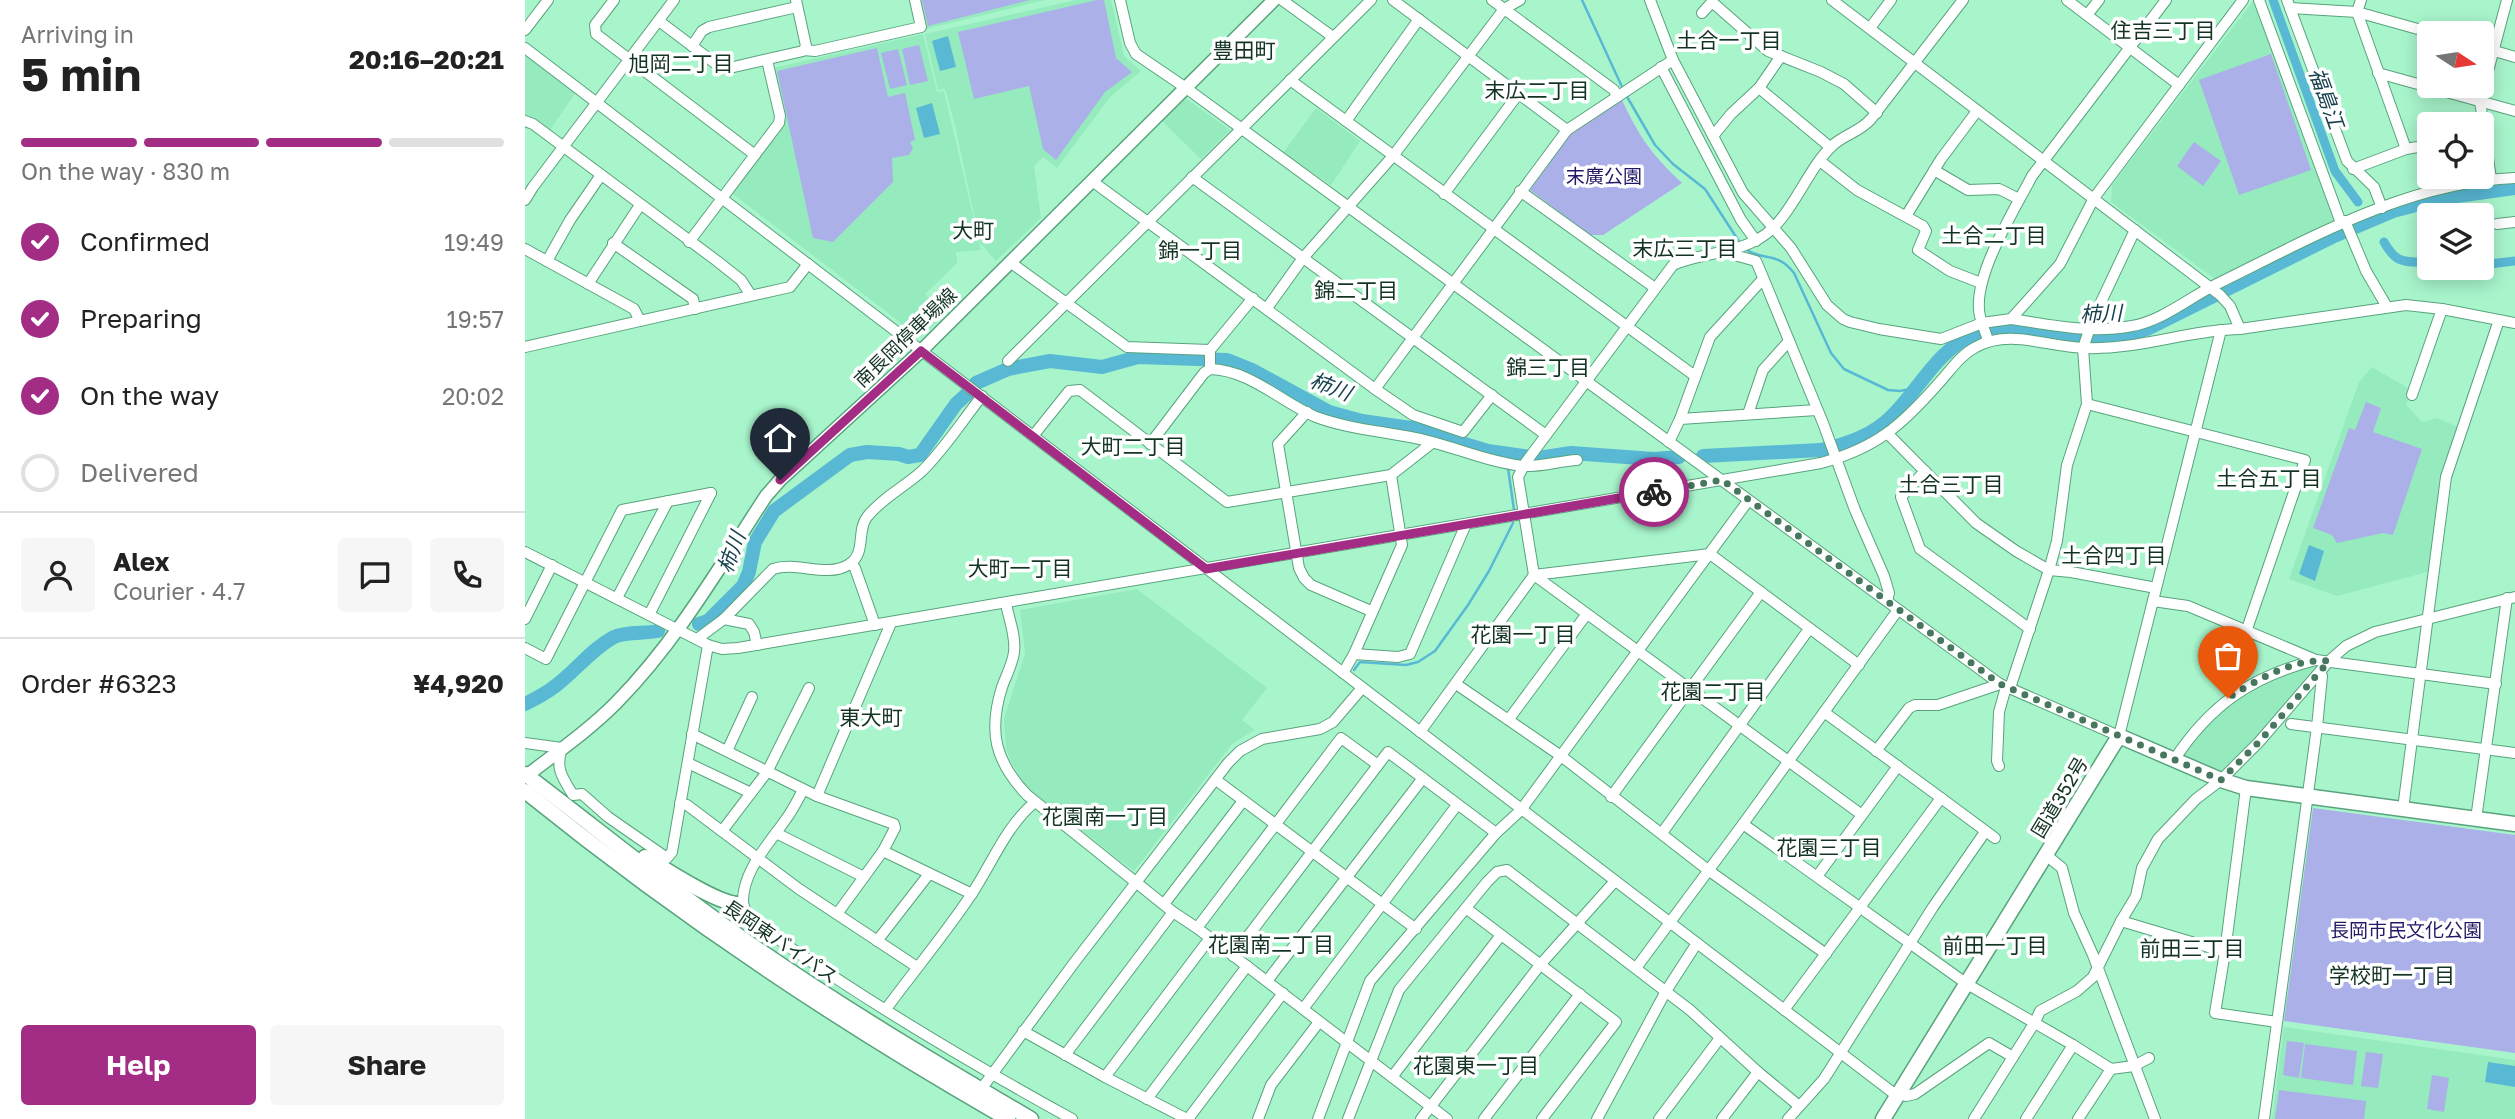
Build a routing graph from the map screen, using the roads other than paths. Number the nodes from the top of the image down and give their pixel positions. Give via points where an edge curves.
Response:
1 (548, 0) edge
2 (614, 0) edge
3 (674, 0) edge
4 (915, 0) edge
5 (1120, 0) edge
6 (1274, 0) edge
7 (1282, 0) edge
8 (1371, 0) edge
9 (1393, 0) edge
10 (1492, 0) edge
11 (1520, 0) edge
12 (1650, 0) edge
13 (1832, 0) edge
14 (1891, 0) edge
15 (1963, 0) edge
16 (2067, 0) edge
17 (2099, 0) edge
18 (2166, 0) edge
19 (2243, 0) edge
20 (2259, 0) edge
21 (2361, 0) edge
22 (2507, 0) edge
23 (796, 4) edge
24 (2289, 4) edge
25 (1504, 9) junction
26 (2357, 12) junction
27 (1702, 13) dead end
28 (2087, 15) junction
29 (1419, 19) junction
30 (659, 21) junction
31 (1870, 28) junction
32 (2417, 29) edge
33 (525, 30) edge
34 (1333, 37) junction
35 (691, 46) junction
36 (2494, 46) edge
37 (2129, 47) junction
38 (525, 48) edge
39 (804, 50) junction
40 (2494, 50) edge
41 (1468, 56) junction
42 (1781, 56) junction
43 (2515, 57) edge
44 (630, 60) junction
45 (1673, 60) junction
46 (767, 61) junction
47 (1916, 63) junction
48 (1661, 67) junction
49 (2378, 73) junction
50 (1290, 80) junction
51 (2179, 85) junction
52 (1186, 88) junction
53 (1759, 89) junction
54 (1519, 93) junction
55 (1619, 96) junction
56 (2481, 98) edge
57 (2480, 101) junction
58 (597, 103) junction
59 (1977, 111) junction
60 (2515, 111) edge
61 (2481, 112) edge
62 (1877, 113) junction
63 (525, 121) edge
64 (1346, 121) junction
65 (1241, 128) junction
66 (1567, 130) junction
67 (1713, 136) junction
68 (563, 147) junction
69 (1830, 147) junction
70 (2417, 147) edge
71 (2406, 149) junction
72 (755, 155) junction
73 (1393, 156) junction
74 (1819, 161) junction
75 (2043, 161) junction
76 (2353, 169) junction
77 (1934, 170) junction
78 (601, 175) junction
79 (1192, 177) junction
80 (2515, 178) edge
81 (2494, 179) edge
82 (1092, 181) junction
83 (2442, 189) edge
84 (1520, 191) junction
85 (1444, 194) junction
86 (722, 198) junction
87 (2094, 198) junction
88 (2019, 199) junction
89 (525, 200) edge
90 (640, 205) junction
91 (1348, 207) junction
92 (2382, 208) junction
93 (1906, 216) junction
94 (1147, 221) junction
95 (2344, 222) junction
96 (2515, 222) edge
97 (2497, 224) dead end
98 (1773, 228) junction
99 (1493, 229) junction
100 (2135, 230) junction
101 (689, 242) junction
102 (1753, 242) junction
103 (613, 243) junction
104 (1734, 248) junction
105 (525, 249) edge
106 (1303, 258) junction
107 (547, 261) junction
108 (1010, 262) junction
109 (808, 264) junction
110 (1763, 279) junction
111 (1452, 283) junction
112 (1981, 283) junction
113 (588, 284) junction
114 (1655, 288) junction
115 (2213, 289) junction
116 (750, 294) junction
117 (1253, 298) junction
118 (1065, 303) junction
119 (2387, 307) junction
120 (1267, 308) junction
121 (695, 309) junction
122 (2442, 309) junction
123 (2011, 319) junction
124 (2499, 320) junction
125 (640, 321) junction
126 (2515, 323) edge
127 (1627, 328) junction
128 (2240, 329) junction
129 (2221, 330) junction
130 (2089, 331) junction
131 (1985, 332) junction
132 (1414, 338) junction
133 (1789, 341) junction
134 (525, 347) edge
135 (2083, 348) junction
136 (921, 351) junction
137 (1210, 360) junction
138 (1008, 361) dead end
139 (1695, 376) junction
140 (1586, 380) junction
141 (1375, 389) junction
142 (1492, 395) junction
143 (2412, 395) dead end
144 (982, 396) junction
145 (2087, 404) junction
146 (1817, 410) junction
147 (1307, 412) junction
148 (1748, 414) junction
149 (1680, 419) junction
150 (2196, 431) junction
151 (1888, 434) junction
152 (1546, 435) junction
153 (1033, 436) junction
154 (1669, 442) junction
155 (1432, 443) junction
156 (1150, 444) junction
157 (1832, 452) junction
158 (1577, 460) dead end
159 (1525, 464) junction
160 (1926, 471) junction
161 (1391, 475) junction
162 (1722, 480) junction
163 (1286, 493) junction
164 (667, 501) junction
165 (1748, 501) junction
166 (1524, 514) junction
167 (1466, 524) junction
168 (1401, 535) junction
169 (525, 552) edge
170 (1297, 552) junction
171 (1710, 554) junction
172 (851, 563) junction
173 (552, 565) junction
174 (1206, 569) junction
175 (2049, 570) junction
176 (1534, 575) junction
177 (586, 581) junction
178 (2156, 588) junction
179 (1761, 592) junction
180 (617, 598) junction
181 (2511, 598) edge
182 (1887, 601) junction
183 (2153, 601) junction
184 (1006, 604) junction
185 (1898, 610) junction
186 (1371, 611) junction
187 (649, 615) junction
188 (1586, 615) junction
189 (724, 619) junction
190 (525, 620) edge
191 (2428, 620) junction
192 (891, 623) junction
193 (875, 625) junction
194 (1809, 629) junction
195 (2030, 629) junction
196 (2246, 629) junction
197 (678, 631) junction
198 (697, 639) junction
199 (708, 645) junction
200 (757, 645) junction
201 (525, 648) edge
202 (1638, 652) junction
203 (1354, 654) junction
204 (2316, 660) junction
205 (2329, 661) junction
206 (1859, 665) junction
207 (2320, 672) junction
208 (1343, 673) junction
209 (2421, 674) junction
210 (1456, 684) junction
211 (2495, 684) junction
212 (2005, 687) junction
213 (809, 688) dead end
214 (1362, 688) junction
215 (1688, 689) junction
216 (752, 697) dead end
217 (1824, 712) junction
218 (1509, 719) junction
219 (1738, 724) junction
220 (2291, 724) dead end
221 (2317, 727) junction
222 (1420, 732) junction
223 (692, 734) junction
224 (2119, 736) junction
225 (2413, 740) junction
226 (525, 743) edge
227 (562, 748) junction
228 (2487, 750) junction
229 (727, 751) junction
230 (1876, 751) junction
231 (2515, 753) edge
232 (1561, 756) junction
233 (2174, 760) junction
234 (1788, 761) junction
235 (688, 763) junction
236 (1378, 765) junction
237 (1898, 766) junction
238 (1999, 766) dead end
239 (767, 772) junction
240 (526, 775) edge
241 (1423, 778) junction
242 (1216, 780) junction
243 (2221, 780) junction
244 (2246, 788) junction
245 (803, 790) junction
246 (525, 791) edge
247 (751, 793) junction
248 (573, 795) junction
249 (817, 796) junction
250 (2308, 796) junction
251 (1611, 797) junction
252 (1941, 798) junction
253 (558, 799) junction
254 (1243, 801) junction
255 (1035, 802) junction
256 (680, 803) junction
257 (1457, 805) junction
258 (2403, 809) junction
259 (1521, 810) junction
260 (1863, 815) junction
261 (2476, 819) junction
262 (1743, 824) junction
263 (2515, 824) edge
264 (1275, 826) junction
265 (598, 830) junction
266 (722, 831) junction
267 (1985, 832) junction
268 (776, 833) junction
269 (1496, 833) junction
270 (1662, 833) junction
271 (1995, 838) dead end
272 (883, 851) junction
273 (1311, 852) junction
274 (2046, 855) junction
275 (759, 857) junction
276 (1708, 870) junction
277 (929, 874) junction
278 (1818, 875) junction
279 (864, 877) junction
280 (1347, 879) junction
281 (1615, 881) junction
282 (1136, 882) junction
283 (972, 894) junction
284 (741, 904) junction
285 (1164, 904) junction
286 (1383, 905) junction
287 (1862, 907) junction
288 (1467, 909) junction
289 (1173, 912) junction
290 (837, 915) junction
291 (2121, 921) junction
292 (1669, 922) junction
293 (1577, 924) junction
294 (1198, 928) junction
295 (1416, 929) junction
296 (1501, 935) junction
297 (1210, 938) junction
298 (877, 941) junction
299 (1697, 943) junction
300 (1910, 945) junction
301 (2225, 952) junction
302 (1826, 954) junction
303 (1233, 956) junction
304 (1540, 965) junction
305 (1247, 966) junction
306 (917, 967) junction
307 (1636, 968) junction
308 (2098, 968) junction
309 (1268, 981) junction
310 (1967, 984) junction
311 (1666, 991) junction
312 (1283, 993) junction
313 (1580, 994) junction
314 (886, 1009) junction
315 (1303, 1009) junction
316 (1784, 1010) junction
317 (1319, 1022) junction
318 (2035, 1022) junction
319 (2277, 1022) junction
320 (1023, 1031) junction
321 (1720, 1038) junction
322 (1347, 1044) junction
323 (2073, 1045) junction
324 (1840, 1053) junction
325 (1065, 1055) junction
326 (2013, 1056) junction
327 (2149, 1058) dead end
328 (1369, 1060) junction
329 (2134, 1066) junction
330 (2111, 1069) junction
331 (1758, 1072) junction
332 (1105, 1077) junction
333 (1392, 1077) junction
334 (988, 1079) junction
335 (1898, 1095) junction
336 (1147, 1099) junction
337 (1798, 1105) junction
338 (1431, 1107) junction
339 (1008, 1119) edge
340 (1031, 1119) edge
341 (1072, 1119) edge
342 (1188, 1119) edge
343 (1258, 1119) edge
344 (1318, 1119) edge
345 (1348, 1119) edge
346 (1421, 1119) edge
347 (1447, 1119) edge
348 (1484, 1119) edge
349 (1542, 1119) edge
350 (1597, 1119) edge
351 (1659, 1119) edge
352 (1722, 1119) edge
353 (1788, 1119) edge
354 (1883, 1119) edge
355 (1973, 1119) edge
356 (2026, 1119) edge
357 (2078, 1119) edge
358 (2155, 1119) edge
359 (2264, 1119) edge

1 - 33 street
2 - 44 street via 594,29
3 - 30 street
4 - 39 street via 921,27
5 - 52 street via 1136,54
6 - 52 main road, 南長岡停車場線
7 - 34 street
8 - 34 street
9 - 29 street
10 - 25 street
11 - 25 street
12 - 45 street
13 - 31 street
14 - 31 street
15 - 47 street
16 - 28 street
17 - 28 street
18 - 37 street
19 - 51 street
20 - 95 street
21 - 26 street
22 - 36 street
23 - 35 street via 709,27
23 - 39 street
24 - 26 street
24 - 76 street
25 - 41 street
25 - 55 street
26 - 32 street
26 - 49 street
27 - 42 street via 1713,2 1768,51
28 - 37 street
29 - 41 street
29 - 64 street
30 - 35 street
30 - 44 street
31 - 47 street
34 - 50 street
35 - 46 street via 722,69
37 - 51 street
37 - 75 street
38 - 58 street
39 - 46 street
40 - 43 street
41 - 54 street
41 - 73 street
42 - 53 street
42 - 62 street via 1844,84
44 - 58 street
44 - 72 street
45 - 48 street
45 - 67 street
46 - 72 street via 780,120
47 - 59 street
47 - 62 street
48 - 55 street
48 - 102 street
49 - 57 street
49 - 71 street
50 - 64 street
50 - 65 street
51 - 87 street
52 - 65 street
52 - 82 main road, 南長岡停車場線
53 - 67 street
53 - 69 street
54 - 66 street
54 - 85 street
55 - 66 street
56 - 57 street
57 - 60 street
57 - 61 street
58 - 68 street
58 - 86 street
59 - 75 street
59 - 77 street
62 - 69 street via 1863,128
63 - 68 street
64 - 73 street
65 - 79 street
65 - 91 street
66 - 84 street
67 - 98 street via 1743,193
68 - 78 street
68 - 89 street
69 - 74 street
70 - 71 street
71 - 76 street
72 - 86 street
73 - 85 street
73 - 91 street
74 - 93 street via 1857,190
74 - 98 street
75 - 87 street
75 - 88 street
76 - 92 street via 2374,187
77 - 88 street via 1968,190 1999,189
77 - 93 street
78 - 90 street
78 - 107 street
79 - 94 street
79 - 106 street
80 - 81 street
82 - 94 street
82 - 108 main road, 南長岡停車場線
83 - 92 street
84 - 99 street
84 - 114 street
85 - 99 street
86 - 101 street
86 - 109 street
87 - 100 street
87 - 123 street via 2060,264
88 - 112 street
90 - 101 street
90 - 103 street
91 - 106 street
91 - 111 street
92 - 95 street
93 - 112 street via 1926,231 1918,250 1950,271
94 - 117 street
94 - 118 street
95 - 115 street
95 - 119 street
96 - 97 street
98 - 102 street
98 - 131 street via 1827,305 1843,318 1941,339
99 - 111 street
99 - 127 street
100 - 115 street
100 - 130 street
101 - 116 street via 741,280
102 - 104 street
103 - 113 street
103 - 121 street via 693,299
104 - 110 street via 1738,256 1756,261
104 - 114 street via 1673,265
105 - 107 street
106 - 120 street
106 - 132 street
107 - 113 street
108 - 118 street
108 - 136 main road, 南長岡停車場線
109 - 116 street via 790,286
109 - 136 street
110 - 133 street
110 - 139 street via 1710,337
111 - 132 street
111 - 140 street
112 - 131 street via 1979,312
113 - 125 street via 634,309
114 - 127 street
115 - 128 street
115 - 130 street via 2136,326
116 - 121 street
117 - 120 street
117 - 137 street
118 - 137 street via 1132,349
118 - 138 street
119 - 122 street
119 - 128 street
120 - 141 street
121 - 125 street
122 - 124 street
122 - 143 street
123 - 130 street
123 - 131 street
124 - 126 street
124 - 191 street via 2446,477
125 - 134 street
127 - 139 street
127 - 140 street
128 - 129 street
129 - 135 street
129 - 150 street
130 - 135 street
131 - 135 street
131 - 151 street
132 - 141 street
132 - 142 street
133 - 146 street
133 - 148 street via 1763,370
135 - 145 street
136 - 144 street
136 - 197 main road, 南長岡停車場線 via 766,496
137 - 147 street
137 - 156 street
139 - 149 street
140 - 152 street
140 - 154 street
141 - 142 street via 1413,415 1463,432
142 - 152 street
144 - 153 street
144 - 172 street via 922,470 866,518 861,546
145 - 150 street
145 - 175 street via 2067,465
146 - 148 street
146 - 157 street
147 - 155 street via 1349,428
147 - 163 street via 1278,444
148 - 149 street
149 - 154 street
150 - 178 street
150 - 196 street via 2305,460
151 - 157 street via 1870,446
151 - 160 street
152 - 159 street
153 - 156 street via 1069,391 1080,390
153 - 174 street
154 - 162 street
155 - 159 street
155 - 161 street
156 - 163 street via 1223,500
157 - 162 street
157 - 182 street via 1884,576
158 - 159 street
159 - 166 street via 1518,477
160 - 175 street via 1976,523
160 - 195 street via 1901,498 1920,549
161 - 163 street
161 - 168 street
162 - 165 street
162 - 166 street
163 - 170 street
164 - 177 street via 622,510
164 - 180 street
164 - 187 street via 711,493
165 - 171 street
165 - 182 street
166 - 167 street
166 - 176 street
167 - 168 street
167 - 203 street via 1410,654
168 - 170 street
168 - 186 street via 1402,545
169 - 173 street
170 - 174 street
170 - 186 street via 1299,568 1311,584
171 - 176 street
171 - 179 street
171 - 202 street
172 - 189 street via 841,568 773,569
172 - 193 street
173 - 177 street
173 - 190 street
174 - 184 street
174 - 208 street
175 - 178 street
175 - 195 street
176 - 188 street
176 - 210 street
177 - 180 street
177 - 201 street via 546,659
178 - 183 street
179 - 194 street
179 - 215 street
180 - 187 street
181 - 191 street
181 - 211 street
182 - 185 street
183 - 196 street via 2188,607
183 - 224 street
184 - 192 street
184 - 255 street via 1015,650 996,707 994,737 1012,779
185 - 206 street
185 - 212 street
186 - 203 street
187 - 197 street
188 - 202 street
188 - 218 street
189 - 198 street
189 - 200 street via 749,624
191 - 205 street via 2360,637
191 - 209 street
192 - 193 street
192 - 249 street
193 - 200 street
194 - 206 street
194 - 219 street
195 - 212 street
196 - 204 street
197 - 198 street
197 - 227 main road, 南長岡停車場線 via 615,703
198 - 199 street
199 - 200 street via 729,649
199 - 223 street
202 - 215 street
202 - 232 street
203 - 208 street
204 - 205 street
204 - 233 street via 2270,674 2228,698
205 - 207 street
205 - 209 street
206 - 217 street
207 - 221 street
207 - 243 street
208 - 214 street
209 - 211 street
209 - 225 street
210 - 218 street
210 - 222 street
211 - 228 street
212 - 224 street
212 - 230 street via 1938,705 1915,705
212 - 238 street via 1998,723
213 - 239 street
214 - 222 street
214 - 242 street via 1333,722 1320,729 1262,739 1228,763
215 - 219 street
215 - 251 street
216 - 229 street
217 - 230 street
217 - 234 street
218 - 232 street
219 - 234 street
219 - 270 street
220 - 221 street
221 - 225 street
221 - 250 street
222 - 259 street
223 - 229 street
223 - 235 street
224 - 233 highway
224 - 274 highway, 国道352号
225 - 228 street
225 - 258 street
226 - 227 street
227 - 240 main road, 南長岡停車場線
227 - 248 street via 558,760 561,773
228 - 231 street
228 - 261 street
229 - 239 street
230 - 237 street
232 - 251 street
232 - 259 street
233 - 243 highway
234 - 260 street
234 - 262 street
235 - 247 street
235 - 256 street
236 - 241 street via 1388,752
236 - 264 street via 1341,738
236 - 273 street
237 - 252 street
237 - 260 street
239 - 245 street
239 - 247 street
240 - 253 highway, 長岡東バイパス
241 - 257 street
241 - 280 street
242 - 254 street
242 - 282 street
243 - 244 highway
243 - 291 street via 2158,839 2142,868 2136,897
244 - 250 highway
244 - 301 street
245 - 249 street
245 - 268 street
246 - 339 highway, 長岡東バイパス via 748,959
247 - 266 street
248 - 253 street
248 - 256 street via 582,794 667,858
249 - 272 street via 894,824
250 - 258 highway
250 - 319 street
251 - 270 street
252 - 267 street
252 - 287 street
253 - 265 highway, 長岡東バイパス
254 - 264 street
254 - 285 street
255 - 282 street
255 - 283 street via 995,852
256 - 266 street
257 - 269 street
257 - 286 street
258 - 261 highway
259 - 269 street
259 - 281 street
260 - 278 street
261 - 263 highway
262 - 276 street
262 - 278 street
264 - 273 street
264 - 294 street
265 - 284 highway via 729,904
265 - 340 highway, 長岡東バイパス via 696,906 806,982
266 - 275 street
267 - 271 street
267 - 300 street
268 - 275 street
268 - 279 street
269 - 295 street
270 - 276 street
272 - 277 street
272 - 279 street
273 - 280 street
273 - 303 street
274 - 308 street via 2062,868 2074,913
274 - 310 highway, 国道352号
275 - 284 street
275 - 290 street
276 - 292 street
276 - 302 street
277 - 283 street
277 - 298 street
278 - 287 street
279 - 290 street
280 - 286 street
280 - 309 street
281 - 292 street
281 - 293 street
282 - 285 street
282 - 320 street
283 - 306 street
284 - 314 street via 754,922
285 - 289 street
286 - 295 street
286 - 315 street
287 - 300 street
287 - 302 street
288 - 293 street via 1497,872 1507,870
288 - 296 street
288 - 328 street via 1399,990
289 - 294 street
289 - 325 street
290 - 298 street
291 - 301 street
291 - 308 street
292 - 299 street
292 - 307 street
293 - 304 street
293 - 307 street
294 - 297 street
295 - 322 street via 1370,981
296 - 304 street
296 - 333 street
297 - 303 street
297 - 332 street
298 - 306 street
299 - 311 street
299 - 316 street
300 - 310 street
300 - 324 street
301 - 319 street via 2215,1013
302 - 316 street
303 - 305 street
304 - 313 street
304 - 338 street
305 - 309 street
305 - 336 street
306 - 314 street
307 - 311 street
308 - 318 street via 2077,991 2040,1011
308 - 329 street
309 - 312 street
310 - 318 street
310 - 335 highway, 国道352号
311 - 321 street
311 - 350 street
312 - 315 street
312 - 342 street
313 - 348 street
313 - 349 street via 1616,1022
314 - 334 street
315 - 317 street
316 - 324 street
317 - 322 street
317 - 343 street via 1271,1085
318 - 323 street
318 - 326 street
319 - 359 street
320 - 325 street
320 - 334 street
321 - 331 street
321 - 351 street
322 - 328 street
322 - 344 street
323 - 330 street
323 - 356 street
324 - 335 street
324 - 337 street via 1824,1079
325 - 332 street
326 - 335 street via 1989,1043 1915,1094
326 - 355 street
327 - 329 street
328 - 333 street
328 - 345 street
329 - 330 street
329 - 358 street
330 - 357 street
331 - 337 street
331 - 352 street
332 - 336 street
333 - 338 street
334 - 341 street
335 - 354 highway, 国道352号
336 - 342 street
337 - 353 street
338 - 346 street
338 - 347 street

